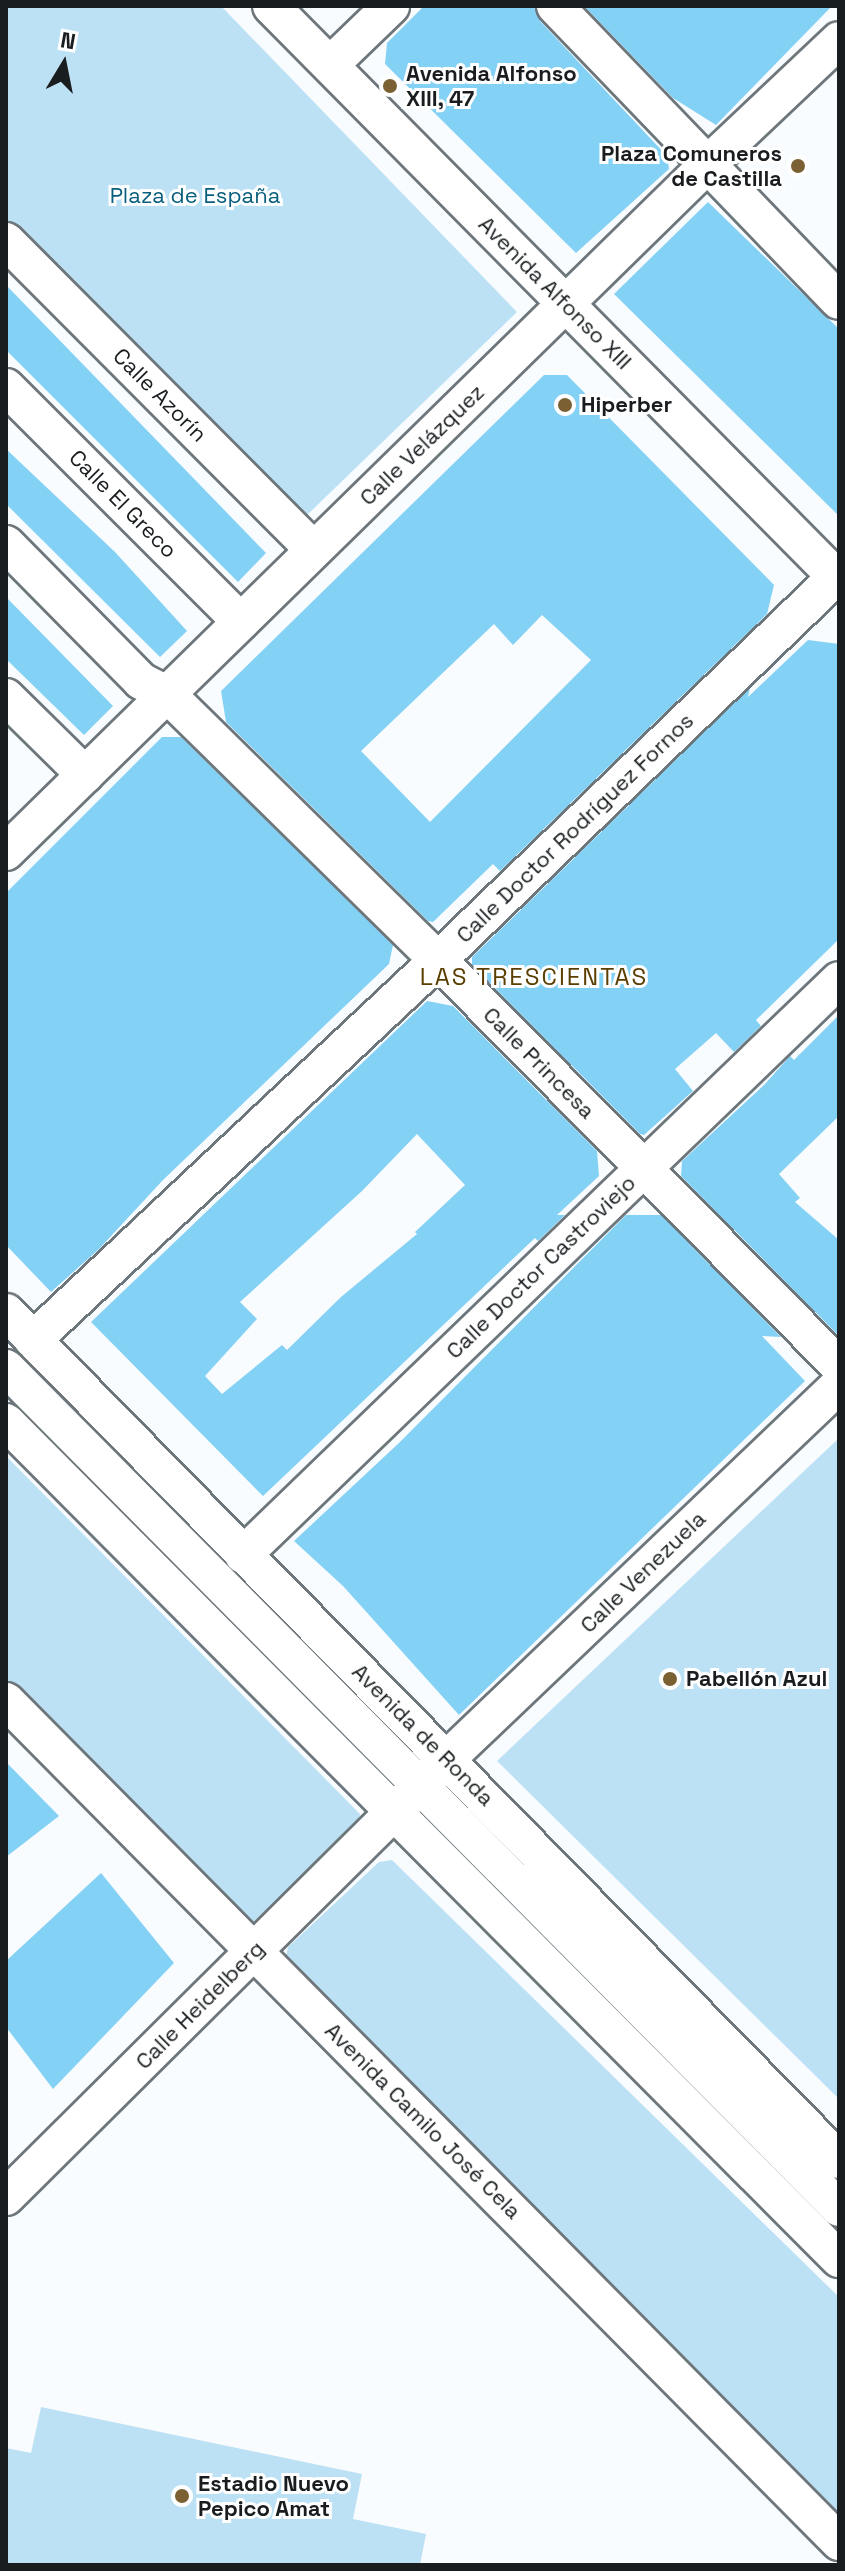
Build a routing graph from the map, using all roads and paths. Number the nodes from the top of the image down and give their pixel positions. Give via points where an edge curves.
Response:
1 (271, 6) edge
2 (391, 6) edge
3 (555, 6) edge
4 (839, 40) edge
5 (330, 65) junction
6 (708, 164) junction
7 (6, 241) edge
8 (839, 301) edge
9 (567, 305) junction
10 (6, 387) edge
11 (6, 544) edge
12 (314, 550) junction
13 (838, 577) edge
14 (241, 622) junction
15 (168, 695) junction
16 (6, 697) edge
17 (85, 775) junction
18 (6, 852) edge
19 (438, 960) junction
20 (839, 980) edge
21 (643, 1168) junction
22 (6, 1312) edge
23 (33, 1340) junction
24 (839, 1366) edge
25 (6, 1368) edge
26 (839, 1385) edge
27 (6, 1422) edge
28 (243, 1555) junction
29 (6, 1701) edge
30 (435, 1771) junction
31 (394, 1812) junction
32 (254, 1951) junction
33 (839, 2160) edge
34 (6, 2197) edge
35 (839, 2208) edge
36 (839, 2259) edge
37 (839, 2542) edge

1 - 5 street, Avenida Alfonso XIII
2 - 5 street
3 - 6 street
4 - 6 street, Calle Velázquez
5 - 9 street, Avenida Alfonso XIII
6 - 8 street
6 - 9 street, Calle Velázquez
7 - 12 street, Calle Azorín
9 - 12 street, Calle Velázquez
9 - 13 street, Avenida Alfonso XIII
10 - 14 street, Calle El Greco
11 - 15 street, Calle Princesa via 141,681
12 - 14 street, Calle Velázquez
13 - 19 street, Calle Doctor Rodríguez Fornos
14 - 15 street, Calle Velázquez
15 - 17 street, Calle Velázquez
15 - 19 street, Calle Princesa
16 - 17 street
17 - 18 street, Calle Velázquez
19 - 21 street, Calle Princesa
19 - 23 street, Calle Doctor Rodríguez Fornos
20 - 21 street, Calle Doctor Castroviejo
21 - 24 street, Calle Princesa
21 - 28 street, Calle Doctor Castroviejo
22 - 23 street, Avenida de Ronda
23 - 28 street, Avenida de Ronda
25 - 30 street, Avenida de Ronda
26 - 30 street, Calle Venezuela
27 - 31 street
28 - 30 street, Avenida de Ronda
29 - 32 street, Avenida Camilo José Cela
30 - 31 street, Calle Venezuela
30 - 33 street, Avenida de Ronda
30 - 35 street, Avenida de Ronda
31 - 32 street, Calle Heidelberg
31 - 36 street
32 - 34 street, Calle Heidelberg
32 - 37 street, Avenida Camilo José Cela

